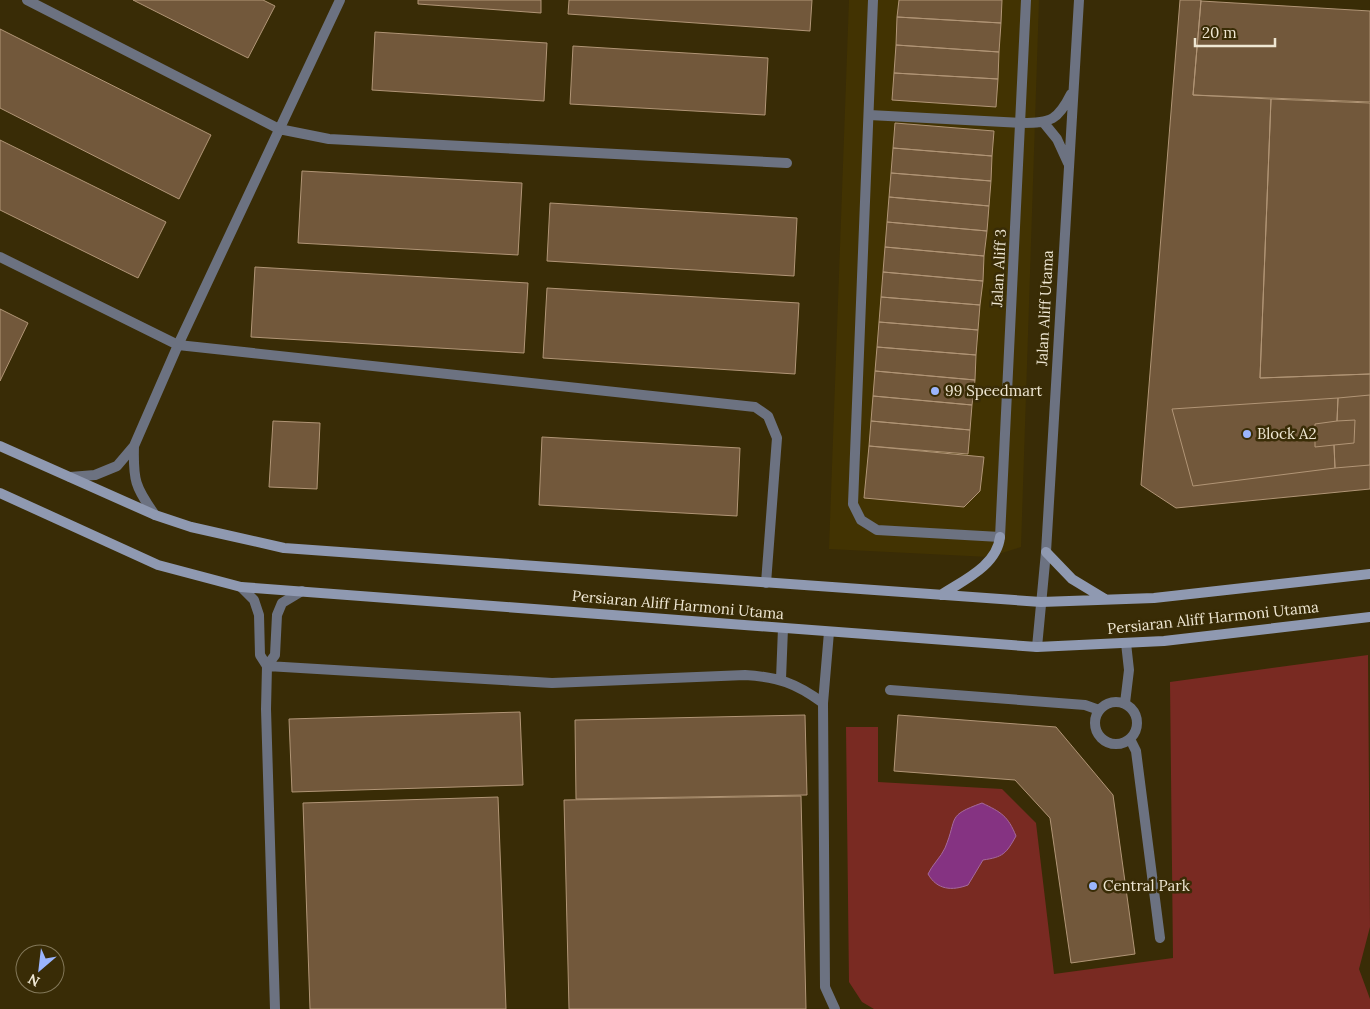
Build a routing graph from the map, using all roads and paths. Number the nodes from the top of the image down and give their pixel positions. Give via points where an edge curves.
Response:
1 (27, 0) edge
2 (340, 0) edge
3 (873, 0) edge
4 (1026, 0) edge
5 (1079, 0) edge
6 (1074, 89) junction
7 (869, 115) junction
8 (1022, 123) junction
9 (1044, 123) junction
10 (280, 129) junction
11 (787, 163) dead end
12 (1069, 164) junction
13 (0, 257) edge
14 (178, 345) junction
15 (0, 446) edge
16 (134, 446) junction
17 (70, 477) junction
18 (0, 493) edge
19 (155, 515) junction
20 (1000, 537) junction
21 (1046, 552) junction
22 (1370, 574) edge
23 (766, 583) junction
24 (241, 587) junction
25 (302, 591) junction
26 (941, 595) junction
27 (1106, 600) junction
28 (1042, 602) junction
29 (1370, 617) edge
30 (783, 628) junction
31 (829, 632) junction
32 (1126, 643) junction
33 (1038, 647) junction
34 (267, 666) junction
35 (781, 679) junction
36 (890, 690) dead end
37 (823, 703) junction
38 (1125, 703) junction
39 (1099, 710) junction
40 (1130, 739) junction
41 (1160, 938) dead end
42 (275, 1009) edge
43 (835, 1009) edge

1 - 10 street
2 - 10 street
3 - 7 street
4 - 8 street, Jalan Aliff 3
5 - 6 street, Jalan Aliff Utama
6 - 9 street via 1063,110
6 - 12 street, Jalan Aliff Utama
7 - 8 street
7 - 20 street via 853,504 861,520 877,530
8 - 9 street
8 - 20 street, Jalan Aliff 3
9 - 12 street via 1057,139
10 - 11 street via 330,139
10 - 14 street
12 - 21 street, Jalan Aliff Utama
13 - 14 street
14 - 16 street
14 - 23 street via 755,407 768,416 777,438
15 - 17 street, Persiaran Aliff Harmoni Utama
16 - 17 street via 116,466 95,475
16 - 19 street via 133,476
17 - 19 street, Persiaran Aliff Harmoni Utama
18 - 24 street, Persiaran Aliff Harmoni Utama via 158,565
19 - 23 street, Persiaran Aliff Harmoni Utama via 191,527 284,548
20 - 26 street via 989,562
21 - 27 street via 1072,580
21 - 28 street, Jalan Aliff Utama
22 - 27 street, Persiaran Aliff Harmoni Utama via 1154,598
23 - 26 street, Persiaran Aliff Harmoni Utama
24 - 25 street, Persiaran Aliff Harmoni Utama
24 - 34 street via 254,600 259,615 260,655
25 - 30 street, Persiaran Aliff Harmoni Utama
25 - 34 street via 282,603 275,655
26 - 28 street, Persiaran Aliff Harmoni Utama
27 - 28 street, Persiaran Aliff Harmoni Utama
28 - 33 street, Jalan Aliff Utama
29 - 32 street, Persiaran Aliff Harmoni Utama
30 - 31 street, Persiaran Aliff Harmoni Utama
30 - 35 street
31 - 33 street, Persiaran Aliff Harmoni Utama
31 - 37 street
32 - 33 street, Persiaran Aliff Harmoni Utama
32 - 38 street via 1129,670
34 - 35 street via 552,683 745,675
34 - 42 street
35 - 37 street
36 - 39 street via 1085,705
37 - 43 street via 825,987
38 - 39 street via 1111,702
38 - 40 street via 1134,711 1137,723
39 - 40 street via 1096,729 1104,740 1117,744
40 - 41 street via 1136,751

